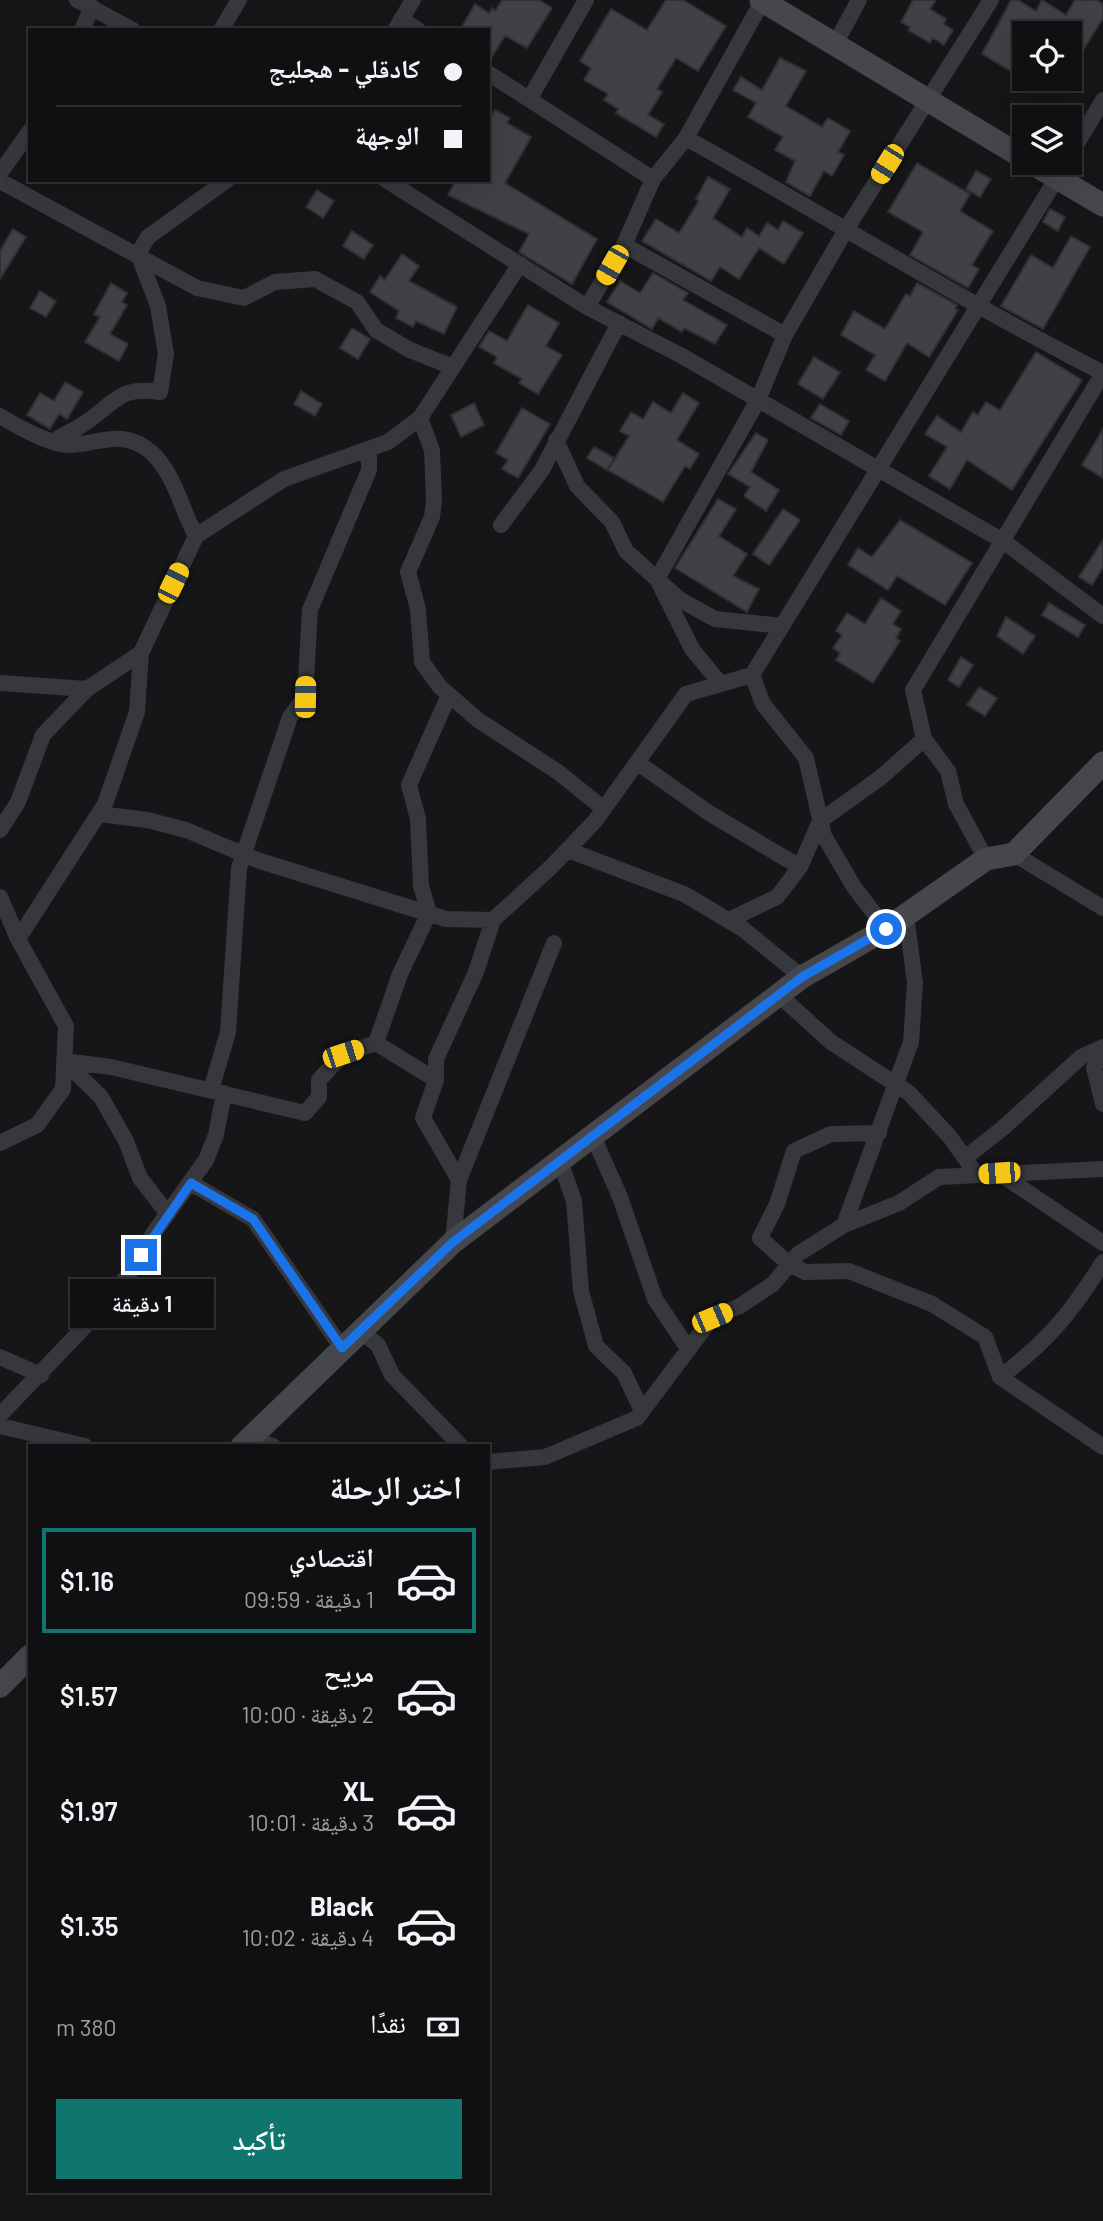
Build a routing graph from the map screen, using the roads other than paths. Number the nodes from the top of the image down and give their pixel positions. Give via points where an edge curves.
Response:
1 (239, 0) edge
2 (413, 0) edge
3 (586, 0) edge
4 (762, 0) edge
5 (859, 0) edge
6 (991, 0) edge
7 (84, 4) edge
8 (398, 25) edge
9 (82, 28) edge
10 (129, 28) edge
11 (222, 28) edge
12 (835, 44) junction
13 (490, 74) edge
14 (530, 98) junction
15 (928, 100) junction
16 (1103, 100) edge
17 (28, 134) edge
18 (1082, 135) edge
19 (686, 138) junction
20 (1012, 151) edge
21 (0, 173) edge
22 (1058, 175) edge
23 (1067, 175) edge
24 (653, 179) junction
25 (0, 181) edge
26 (224, 182) edge
27 (389, 182) edge
28 (1103, 205) edge
29 (847, 228) junction
30 (624, 245) junction
31 (138, 254) junction
32 (520, 264) junction
33 (978, 306) junction
34 (587, 307) junction
35 (619, 323) junction
36 (785, 335) junction
37 (453, 367) junction
38 (1103, 373) edge
39 (758, 400) junction
40 (0, 416) edge
41 (420, 418) junction
42 (54, 440) junction
43 (556, 440) junction
44 (369, 449) junction
45 (879, 470) junction
46 (501, 525) dead end
47 (196, 537) junction
48 (1003, 541) junction
49 (657, 579) junction
50 (1103, 616) edge
51 (782, 626) junction
52 (141, 653) junction
53 (752, 675) junction
54 (0, 682) edge
55 (720, 683) junction
56 (87, 689) junction
57 (450, 695) junction
58 (924, 739) junction
59 (638, 763) junction
60 (1103, 763) edge
61 (604, 809) junction
62 (99, 814) junction
63 (820, 821) junction
64 (0, 830) edge
65 (568, 849) junction
66 (244, 852) junction
67 (1014, 854) junction
68 (986, 859) junction
69 (800, 867) junction
70 (0, 897) edge
71 (1103, 908) edge
72 (429, 913) junction
73 (906, 915) junction
74 (493, 920) junction
75 (729, 920) junction
76 (886, 929) junction
77 (18, 939) junction
78 (554, 943) dead end
79 (802, 977) junction
80 (779, 995) junction
81 (376, 1043) junction
82 (1103, 1047) edge
83 (1103, 1053) edge
84 (64, 1061) junction
85 (436, 1080) junction
86 (895, 1084) junction
87 (218, 1091) junction
88 (1103, 1104) edge
89 (879, 1133) junction
90 (593, 1136) junction
91 (0, 1143) edge
92 (965, 1158) junction
93 (560, 1161) junction
94 (1103, 1168) edge
95 (999, 1173) junction
96 (976, 1174) junction
97 (459, 1180) junction
98 (191, 1183) junction
99 (168, 1214) junction
100 (844, 1225) junction
101 (453, 1242) junction
102 (1103, 1243) edge
103 (1103, 1262) edge
104 (789, 1264) junction
105 (360, 1331) junction
106 (342, 1348) junction
107 (687, 1348) junction
108 (0, 1357) edge
109 (40, 1375) junction
110 (1000, 1377) junction
111 (642, 1411) junction
112 (0, 1415) edge
113 (0, 1426) edge
114 (245, 1442) edge
115 (76, 1444) edge
116 (459, 1444) edge
117 (1103, 1447) edge
118 (490, 1462) edge
119 (28, 1658) edge
120 (0, 1686) edge

1 - 11 street
2 - 8 street
3 - 14 street
4 - 12 street
4 - 19 street
5 - 12 street
6 - 15 street
7 - 9 street
7 - 10 street
12 - 15 street
13 - 14 street
14 - 24 street
15 - 20 street
15 - 29 street
16 - 18 street
17 - 21 street
19 - 24 street
19 - 29 street
22 - 33 street
23 - 28 street
24 - 30 street
25 - 31 street
26 - 31 street via 148,237
27 - 32 street
29 - 33 street
29 - 36 street
30 - 34 street
30 - 36 street
31 - 37 street via 197,288 244,298 275,282 315,279 357,302 376,331
31 - 42 street via 158,306 166,354 160,392 119,394 88,422
32 - 34 street
32 - 37 street
33 - 38 street
33 - 45 street
34 - 35 street
35 - 39 street
35 - 43 street
36 - 39 street
37 - 41 street
38 - 48 street
39 - 45 street
39 - 49 street
40 - 42 street
41 - 44 street via 388,442
41 - 57 street via 432,450 434,500 432,517 408,572 418,609 422,662
42 - 47 street via 67,446 107,437 137,444 151,453 175,485
43 - 46 street via 542,470
43 - 49 street via 578,486 612,522 626,551
44 - 47 street via 284,479
44 - 66 street via 369,470 310,610 305,697 290,717
45 - 48 street
45 - 51 street
47 - 52 street
48 - 50 street
48 - 58 street via 913,690
49 - 51 street via 679,600 715,619
49 - 55 street via 692,649
51 - 53 street
52 - 56 street
52 - 62 street via 137,712
53 - 55 street
53 - 63 street via 763,704 806,758
54 - 56 street
55 - 59 street via 686,694
56 - 64 street via 43,735 18,802
57 - 61 street
57 - 72 street via 409,785 418,818 421,886
58 - 63 street
58 - 68 street via 948,771 956,804
59 - 61 street
59 - 69 street via 709,813
60 - 67 street
61 - 65 street
62 - 66 street via 186,830
62 - 77 street
63 - 69 street
63 - 76 street via 836,856
65 - 74 street
65 - 75 street via 647,877
66 - 72 street via 257,860
66 - 87 street via 239,868 228,1032
67 - 68 street
67 - 71 street
68 - 73 street
69 - 75 street via 777,897
70 - 77 street
72 - 74 street via 446,919
72 - 81 street via 400,974
73 - 76 street
73 - 86 street via 915,983 911,1042
74 - 85 street via 436,1059
75 - 79 street
76 - 79 street
77 - 84 street via 66,1026
78 - 97 street
79 - 80 street
80 - 86 street via 831,1042
80 - 90 street
81 - 85 street
81 - 87 street via 343,1054 319,1080 318,1097 306,1113
82 - 92 street via 1081,1057
83 - 88 street via 1094,1068
84 - 87 street
84 - 91 street via 63,1089 37,1125
84 - 99 street via 101,1097 140,1178
85 - 97 street via 423,1118
86 - 89 street
86 - 92 street via 909,1093
87 - 98 street via 216,1135
89 - 100 street
89 - 104 street via 831,1134 794,1150 777,1204 760,1238
90 - 93 street
90 - 107 street via 620,1197 655,1299
92 - 96 street
93 - 101 street
93 - 111 street via 574,1200 581,1292 596,1346 624,1373
94 - 95 street
95 - 96 street
95 - 102 street
96 - 100 street via 939,1177 899,1203
97 - 101 street
98 - 99 street
98 - 106 street via 253,1219
99 - 109 street via 128,1275
100 - 104 street
101 - 105 street
103 - 110 street via 1073,1310 1036,1350
104 - 107 street via 773,1284 712,1318
104 - 110 street via 805,1272 849,1271 932,1304 985,1337
105 - 106 street
105 - 116 street via 377,1345 393,1375
106 - 114 street
107 - 111 street
108 - 109 street
109 - 112 street
110 - 117 street
111 - 118 street via 637,1419 545,1457
113 - 115 street
119 - 120 street

